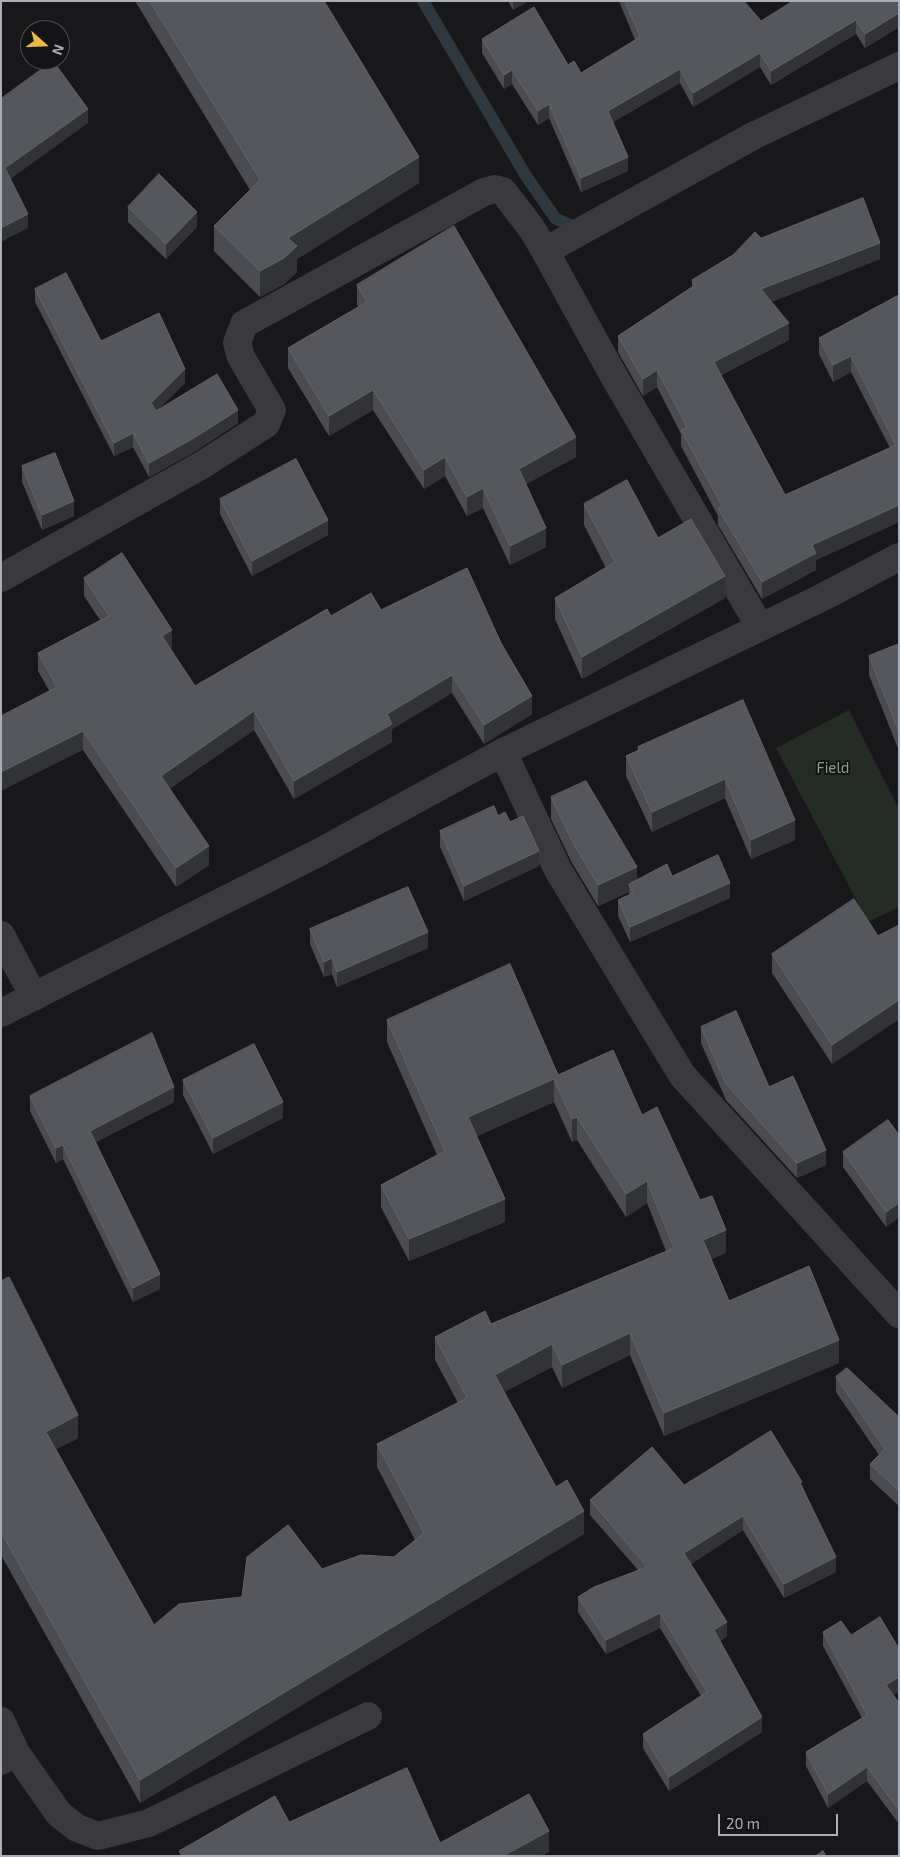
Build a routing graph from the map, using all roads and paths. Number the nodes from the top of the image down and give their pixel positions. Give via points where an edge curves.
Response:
1 (899, 66) edge
2 (545, 251) junction
3 (899, 557) edge
4 (1, 578) edge
5 (760, 627) junction
6 (503, 752) junction
7 (1, 935) edge
8 (34, 997) junction
9 (1, 1013) edge
10 (899, 1314) edge
11 (368, 1716) dead end
12 (1, 1721) edge
13 (9, 1757) edge

1 - 2 street via 753,136
2 - 4 street via 503,191 495,189 484,192 244,324 237,343 241,357 272,410 266,424 202,465
2 - 5 street
3 - 5 street
5 - 6 street
6 - 8 street via 318,853
6 - 10 street via 558,870 682,1075
7 - 8 street
8 - 9 street
11 - 13 street via 149,1823 98,1836 77,1828 59,1814
12 - 13 street

